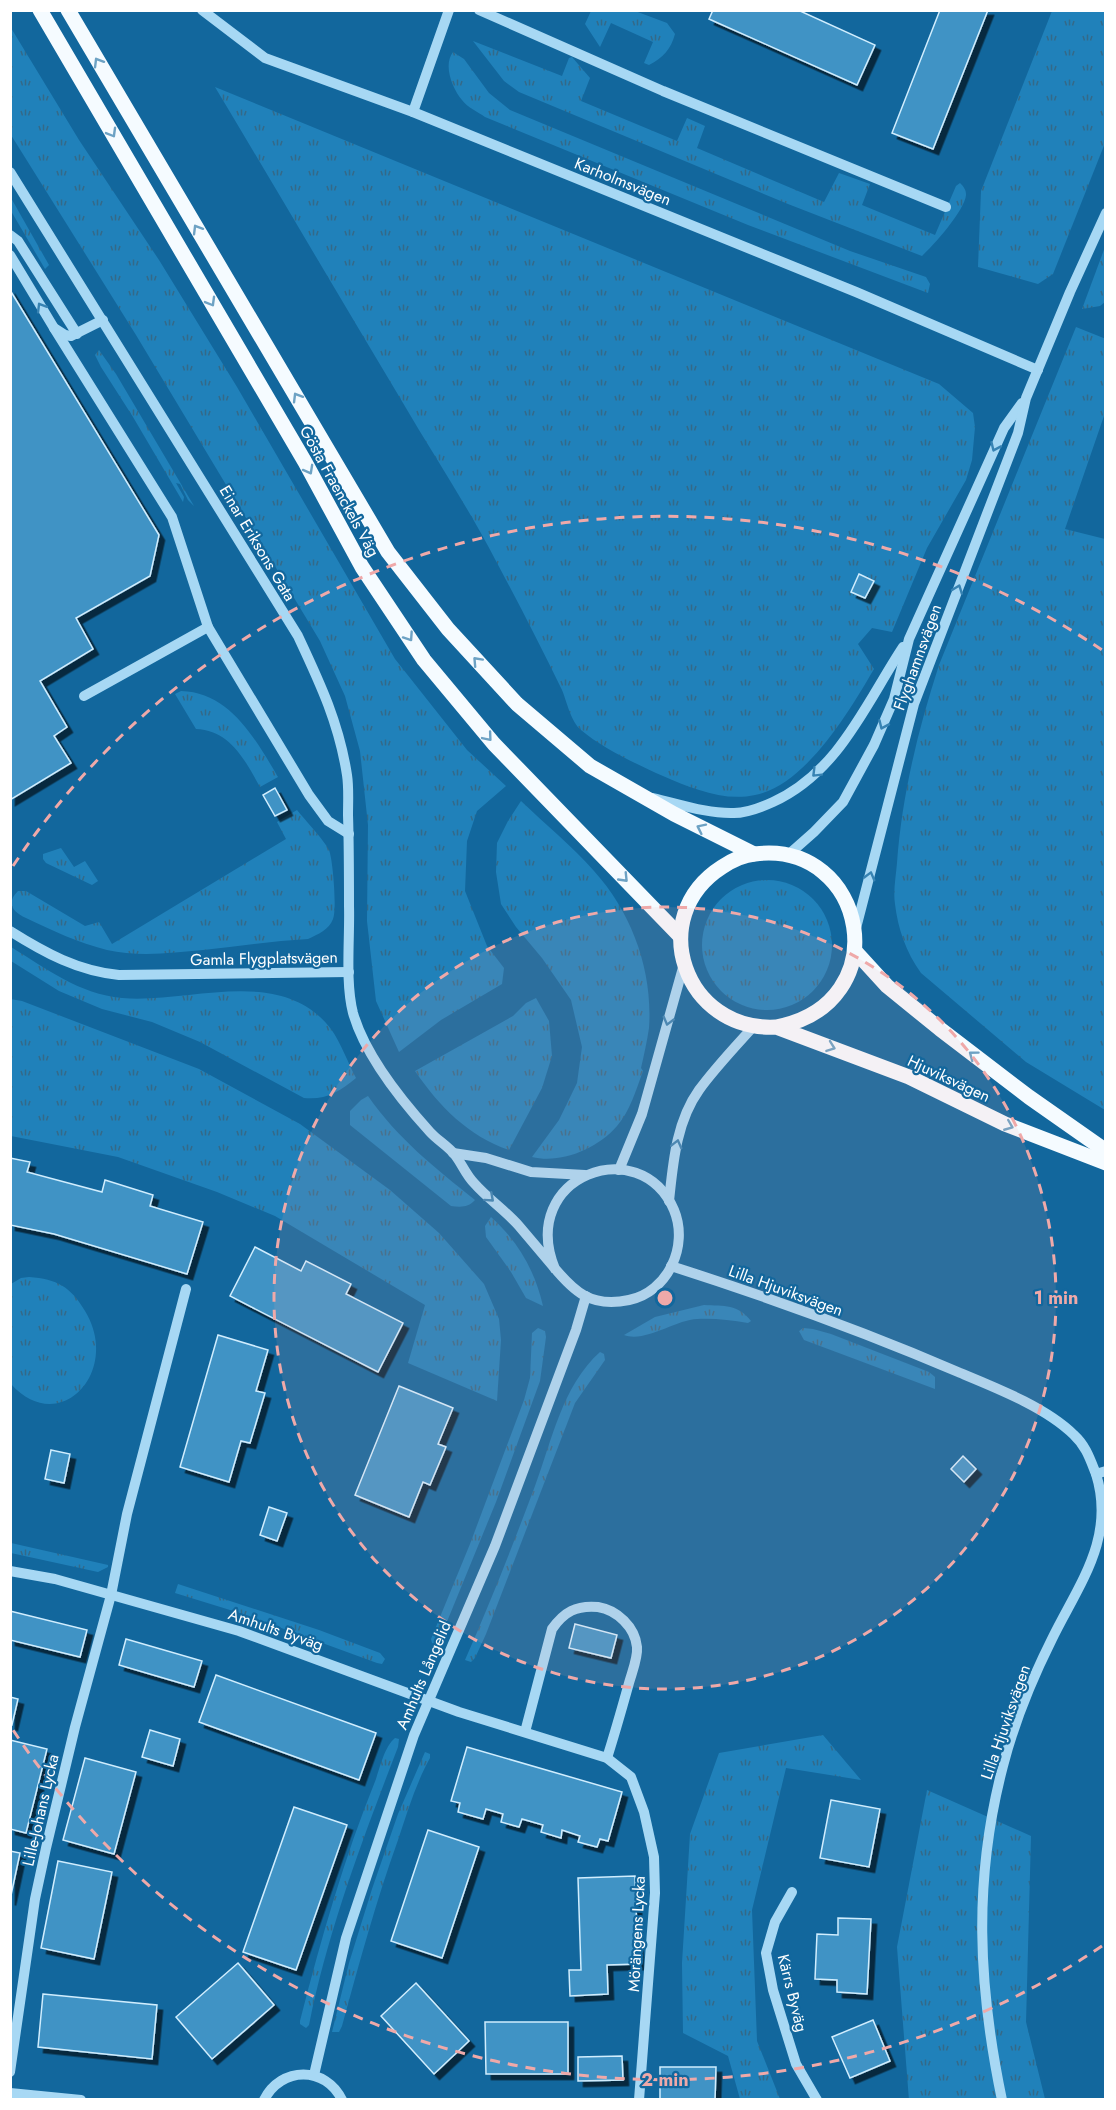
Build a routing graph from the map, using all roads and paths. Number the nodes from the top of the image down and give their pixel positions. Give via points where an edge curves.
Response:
1 (40, 10) edge
2 (68, 10) edge
3 (202, 10) edge
4 (449, 10) edge
5 (480, 10) edge
6 (413, 112) junction
7 (10, 172) edge
8 (946, 207) dead end
9 (1106, 213) edge
10 (10, 235) edge
11 (10, 255) edge
12 (103, 320) junction
13 (54, 328) junction
14 (77, 334) junction
15 (1038, 370) junction
16 (1026, 398) junction
17 (208, 627) junction
18 (909, 639) junction
19 (84, 696) dead end
20 (641, 796) junction
21 (349, 834) junction
22 (754, 854) junction
23 (788, 855) junction
24 (10, 931) edge
25 (855, 932) junction
26 (680, 936) junction
27 (855, 951) junction
28 (684, 964) junction
29 (349, 972) junction
30 (753, 1026) junction
31 (776, 1027) junction
32 (1106, 1151) edge
33 (453, 1153) junction
34 (1106, 1163) edge
35 (619, 1170) junction
36 (585, 1175) junction
37 (669, 1201) junction
38 (672, 1266) junction
39 (555, 1269) junction
40 (186, 1289) dead end
41 (586, 1296) junction
42 (1101, 1472) edge
43 (10, 1571) edge
44 (111, 1594) junction
45 (428, 1700) junction
46 (525, 1732) junction
47 (608, 1758) junction
48 (792, 1892) dead end
49 (10, 2072) edge
50 (314, 2075) junction
51 (10, 2093) edge
52 (81, 2100) edge
53 (264, 2100) edge
54 (342, 2100) edge
55 (639, 2100) edge
56 (817, 2100) edge
57 (1002, 2100) edge

1 -> 26 main road, Gösta Fraenckels Väg via 305,462 362,567 424,660 494,744
20 -> 2 main road, Gösta Fraenckels Väg via 590,766 517,704 448,629 388,552
3 - 6 street, Karholmsvägen via 265,58
4 - 6 street
5 - 8 street via 663,91
6 - 15 street, Karholmsvägen
7 - 12 street, Einar Eriksons Gata
9 - 15 street, Flyghamnsvägen
10 - 14 street via 18,241
13 -> 11 street
12 - 14 street
12 - 21 street, Einar Eriksons Gata via 298,636 328,701 341,744
13 - 14 street via 65,335
13 - 17 street via 172,517
15 - 16 street, Flyghamnsvägen
16 -> 18 street, Flyghamnsvägen via 1004,428
25 -> 16 street, Flyghamnsvägen via 914,704 1018,433
17 - 19 street
17 - 21 street via 309,795 328,821
18 -> 20 street, Flyghamnsvägen via 851,733 807,781 784,797 760,808 735,813
18 -> 23 street, Flyghamnsvägen via 894,699 843,802
22 -> 20 main road, Gösta Fraenckels Väg
21 - 29 street, Einar Eriksons Gata
22 - 23 main road, Gösta Fraenckels Väg
22 - 26 main road, Gösta Fraenckels Väg via 731,861 711,874 695,892
23 - 25 main road, Gösta Fraenckels Väg via 826,875 850,911
24 - 29 street, Gamla Flygplatsvägen via 72,965 119,975
25 - 27 main road, Gösta Fraenckels Väg
26 - 28 main road, Gösta Fraenckels Väg
27 - 31 main road, Gösta Fraenckels Väg via 846,979 829,1003 795,1024
32 -> 27 main road, Hjuviksvägen via 931,1022 887,986
28 - 30 main road, Gösta Fraenckels Väg via 694,987 710,1005 730,1019
28 -> 35 street via 642,1114
29 - 33 street, Gamla Flygplatsvägen via 353,1012 368,1047 408,1107
30 - 31 main road, Gösta Fraenckels Väg
37 -> 30 street, Gamla Flygplatsvägen via 673,1162 688,1109 698,1091
31 -> 34 main road, Hjuviksvägen via 909,1077 1005,1124
33 - 36 street, Gamla Flygplatsvägen via 531,1172
33 -> 39 street, Gamla Flygplatsvägen via 473,1182 509,1214
35 - 36 street, Gamla Flygplatsvägen
35 - 37 street, Gamla Flygplatsvägen via 648,1180
36 - 39 street, Gamla Flygplatsvägen via 563,1192 549,1215 546,1242
37 - 38 street, Gamla Flygplatsvägen via 679,1234
38 - 41 street, Gamla Flygplatsvägen via 656,1286 635,1299 610,1302
38 - 42 street, Lilla Hjuviksvägen via 772,1299 1000,1390 1054,1419 1073,1434
39 - 41 street, Gamla Flygplatsvägen via 568,1285
40 - 44 street via 127,1514
41 - 45 street, Amhults Långelid via 495,1546
42 - 57 street, Lilla Hjuviksvägen via 1102,1528 1081,1586 1026,1698 1003,1764 986,1845 982,1965
43 - 44 street, Amhults Byväg
44 - 45 street, Amhults Byväg via 240,1631
44 - 49 street, Lille-Johans Lycka via 35,1899
45 - 46 street, Mörängens Lycka
45 - 50 street, Amhults Långelid via 346,1938
46 - 47 street, Mörängens Lycka
46 - 47 street via 552,1629 572,1609 602,1608 632,1629 637,1648
47 - 55 street, Mörängens Lycka via 631,1777 654,1857 651,1960
48 - 56 street, Kärrs Byväg via 775,1922 766,1953 796,2064
50 - 53 street via 293,2074 280,2080
50 - 54 street via 334,2086
51 - 52 street

